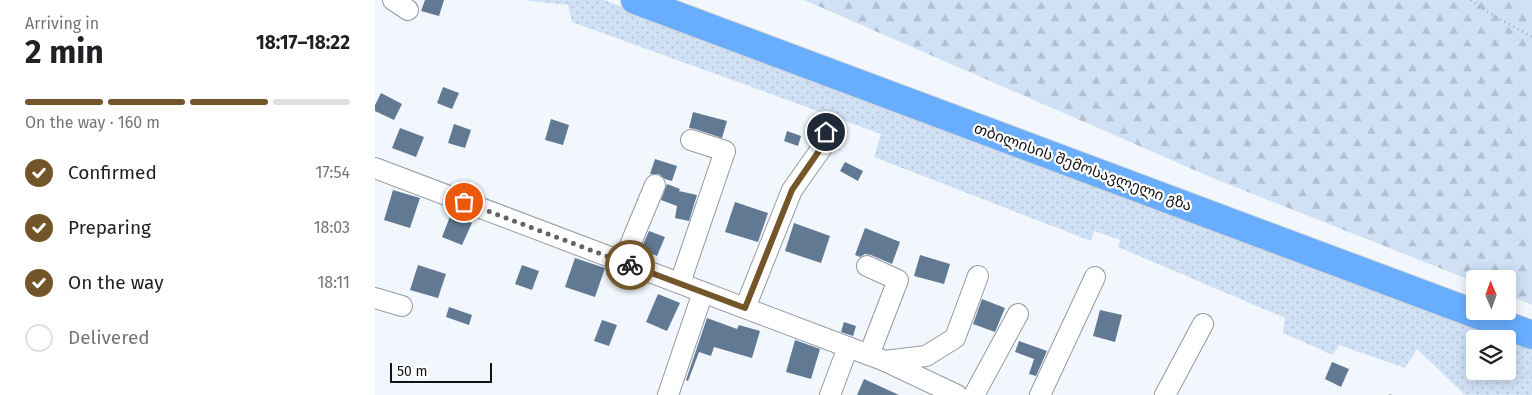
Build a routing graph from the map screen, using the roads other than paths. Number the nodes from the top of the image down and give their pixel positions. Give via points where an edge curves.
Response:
1 (635, 0) edge
2 (826, 132) dead end
3 (691, 140) dead end
4 (375, 168) edge
5 (655, 185) dead end
6 (623, 262) junction
7 (867, 266) dead end
8 (978, 276) dead end
9 (1095, 277) dead end
10 (680, 284) junction
11 (703, 292) junction
12 (375, 298) edge
13 (402, 306) dead end
14 (745, 308) junction
15 (1018, 314) dead end
16 (1203, 324) dead end
17 (1532, 335) edge
18 (848, 347) junction
19 (877, 358) junction
20 (947, 393) edge
21 (668, 395) edge
22 (831, 395) edge
23 (974, 395) edge
24 (1040, 395) edge
25 (1165, 395) edge

1 - 17 highway, თბილისის შემოსავლელი გზა
2 - 14 street via 821,148 792,190
3 - 10 street via 725,151
4 - 6 street
5 - 6 street
6 - 10 street
7 - 19 street via 897,280
8 - 19 street via 955,338 926,356
9 - 24 street
10 - 11 street
11 - 14 street
11 - 21 street
12 - 13 street
14 - 18 street
15 - 23 street
16 - 25 street
18 - 19 street
18 - 22 street
19 - 20 street

